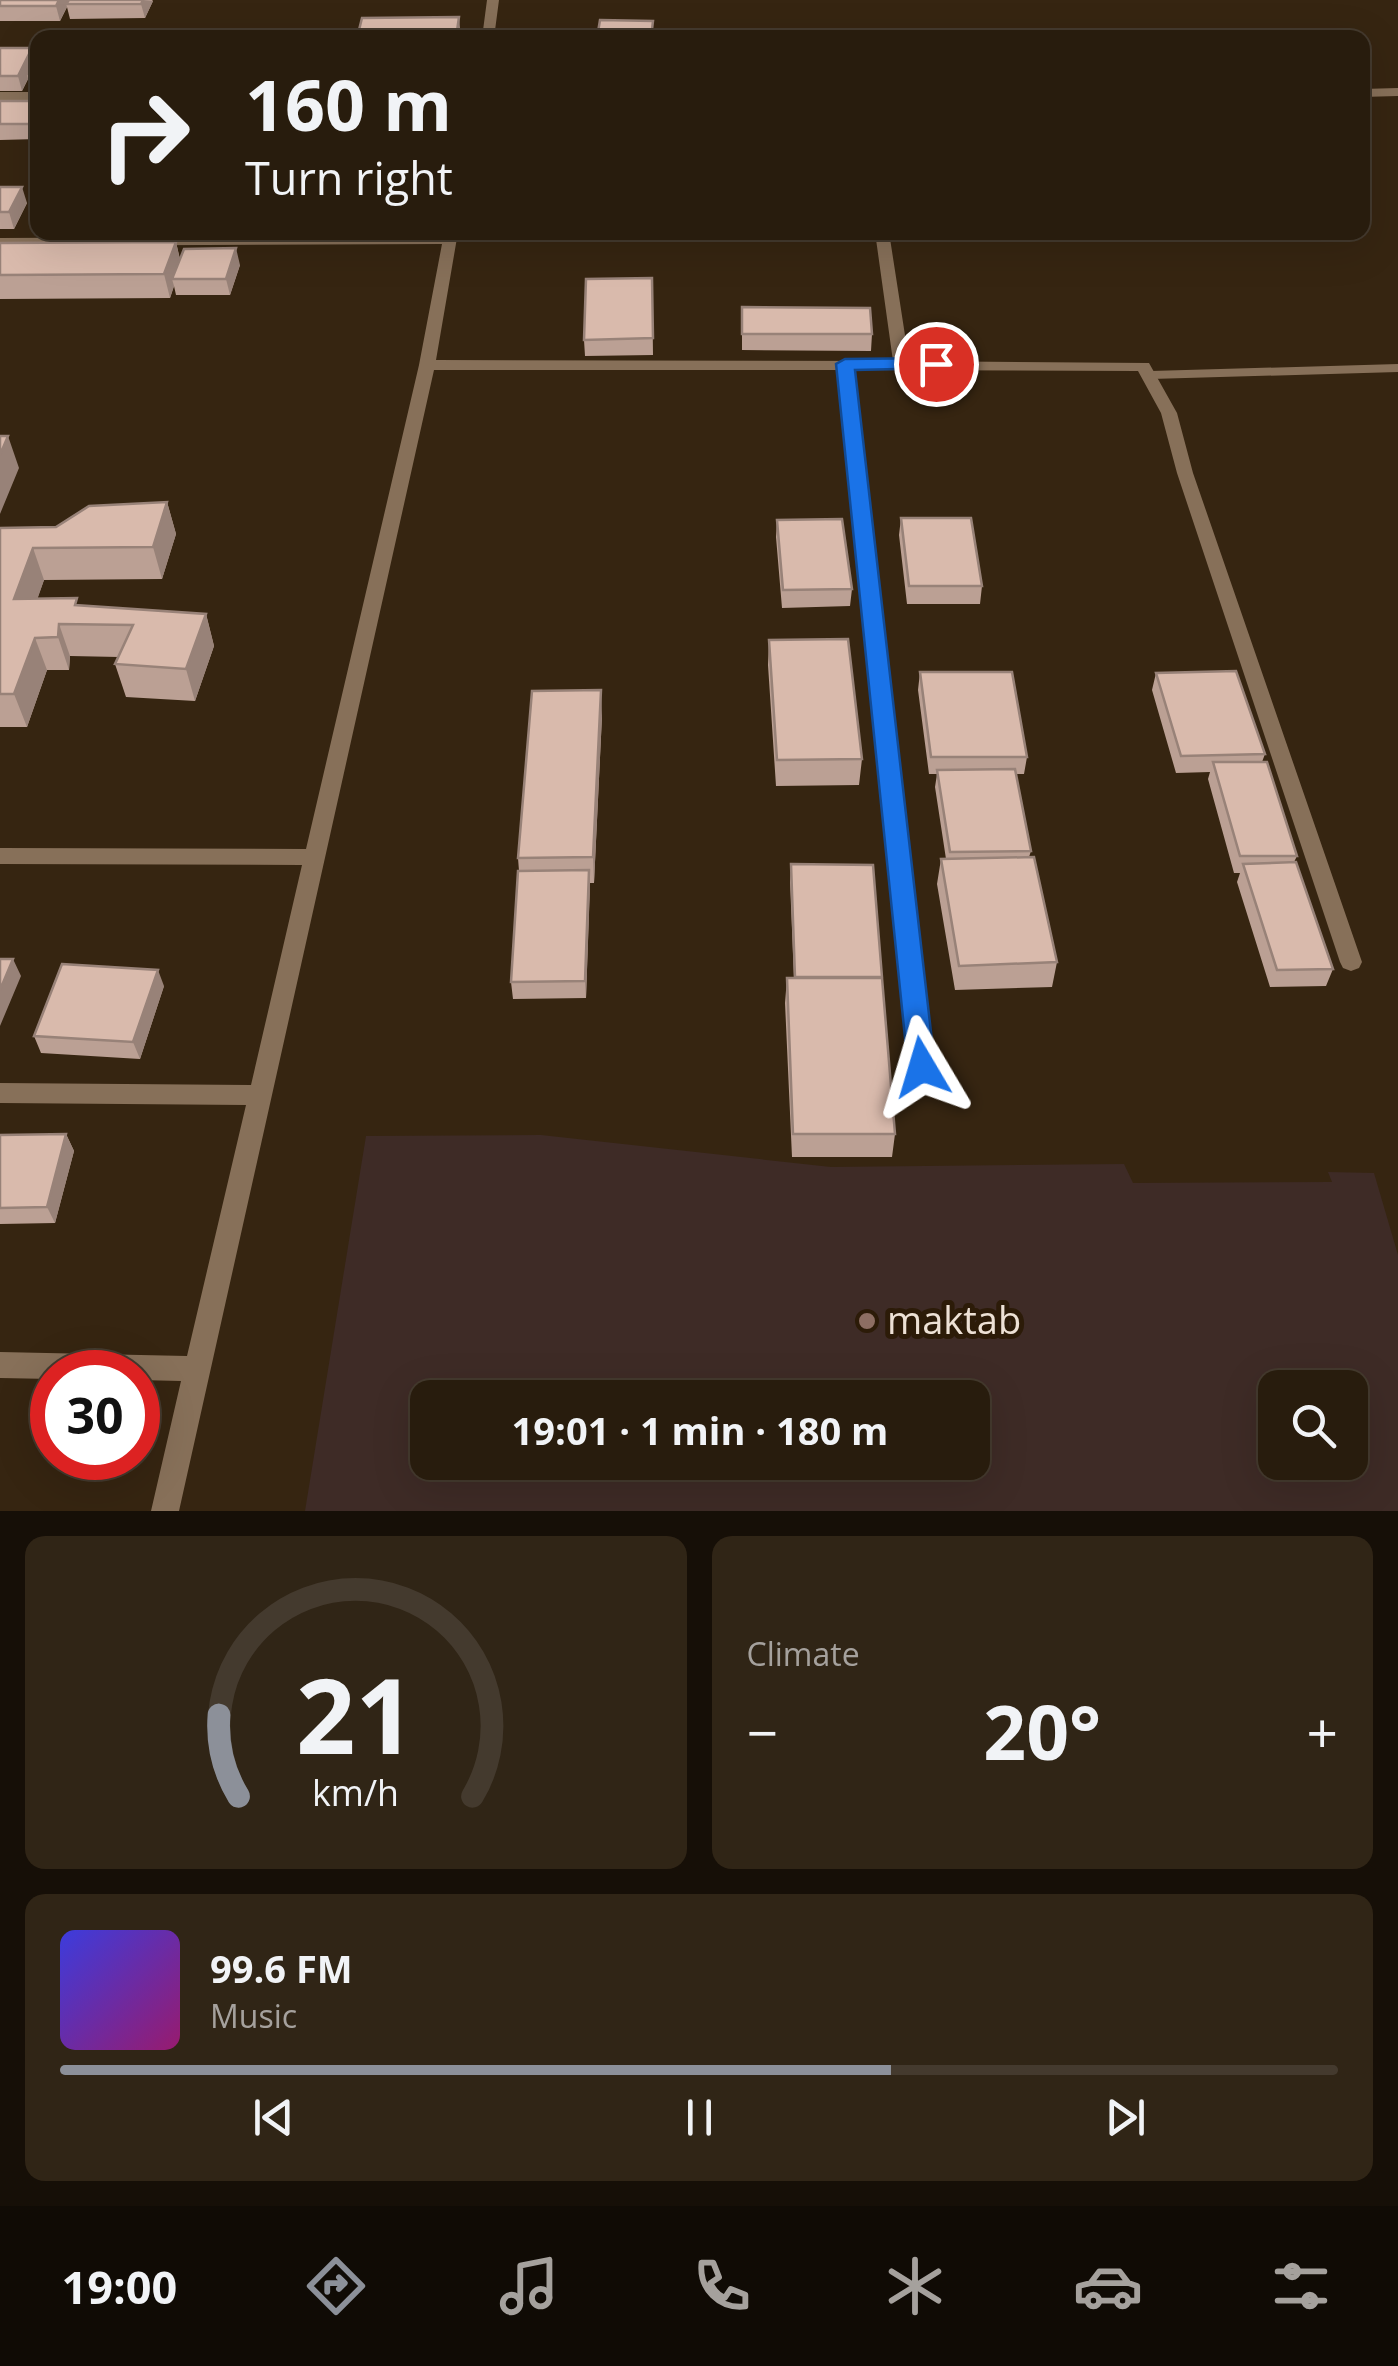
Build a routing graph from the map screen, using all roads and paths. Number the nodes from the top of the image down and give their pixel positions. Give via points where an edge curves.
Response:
1 (493, 0) edge
2 (489, 30) edge
3 (1370, 92) edge
4 (1398, 92) edge
5 (0, 96) edge
6 (30, 96) edge
7 (150, 240) edge
8 (449, 240) edge
9 (883, 240) edge
10 (0, 242) edge
11 (901, 363) junction
12 (845, 364) junction
13 (427, 365) junction
14 (1398, 368) edge
15 (1151, 375) junction
16 (0, 856) edge
17 (312, 857) junction
18 (1351, 962) dead end
19 (922, 1067) dead end
20 (0, 1093) edge
21 (258, 1095) junction
22 (0, 1365) edge
23 (198, 1369) junction
24 (166, 1511) edge

1 - 2 street
3 - 4 street
5 - 6 street
7 - 10 street
8 - 13 street
9 - 11 street
11 - 12 street
11 - 15 street via 1143,366
12 - 13 street
12 - 19 street
13 - 17 street
14 - 15 lane
15 - 18 street
16 - 17 street
17 - 21 street
20 - 21 street
21 - 23 street
22 - 23 street
23 - 24 street

